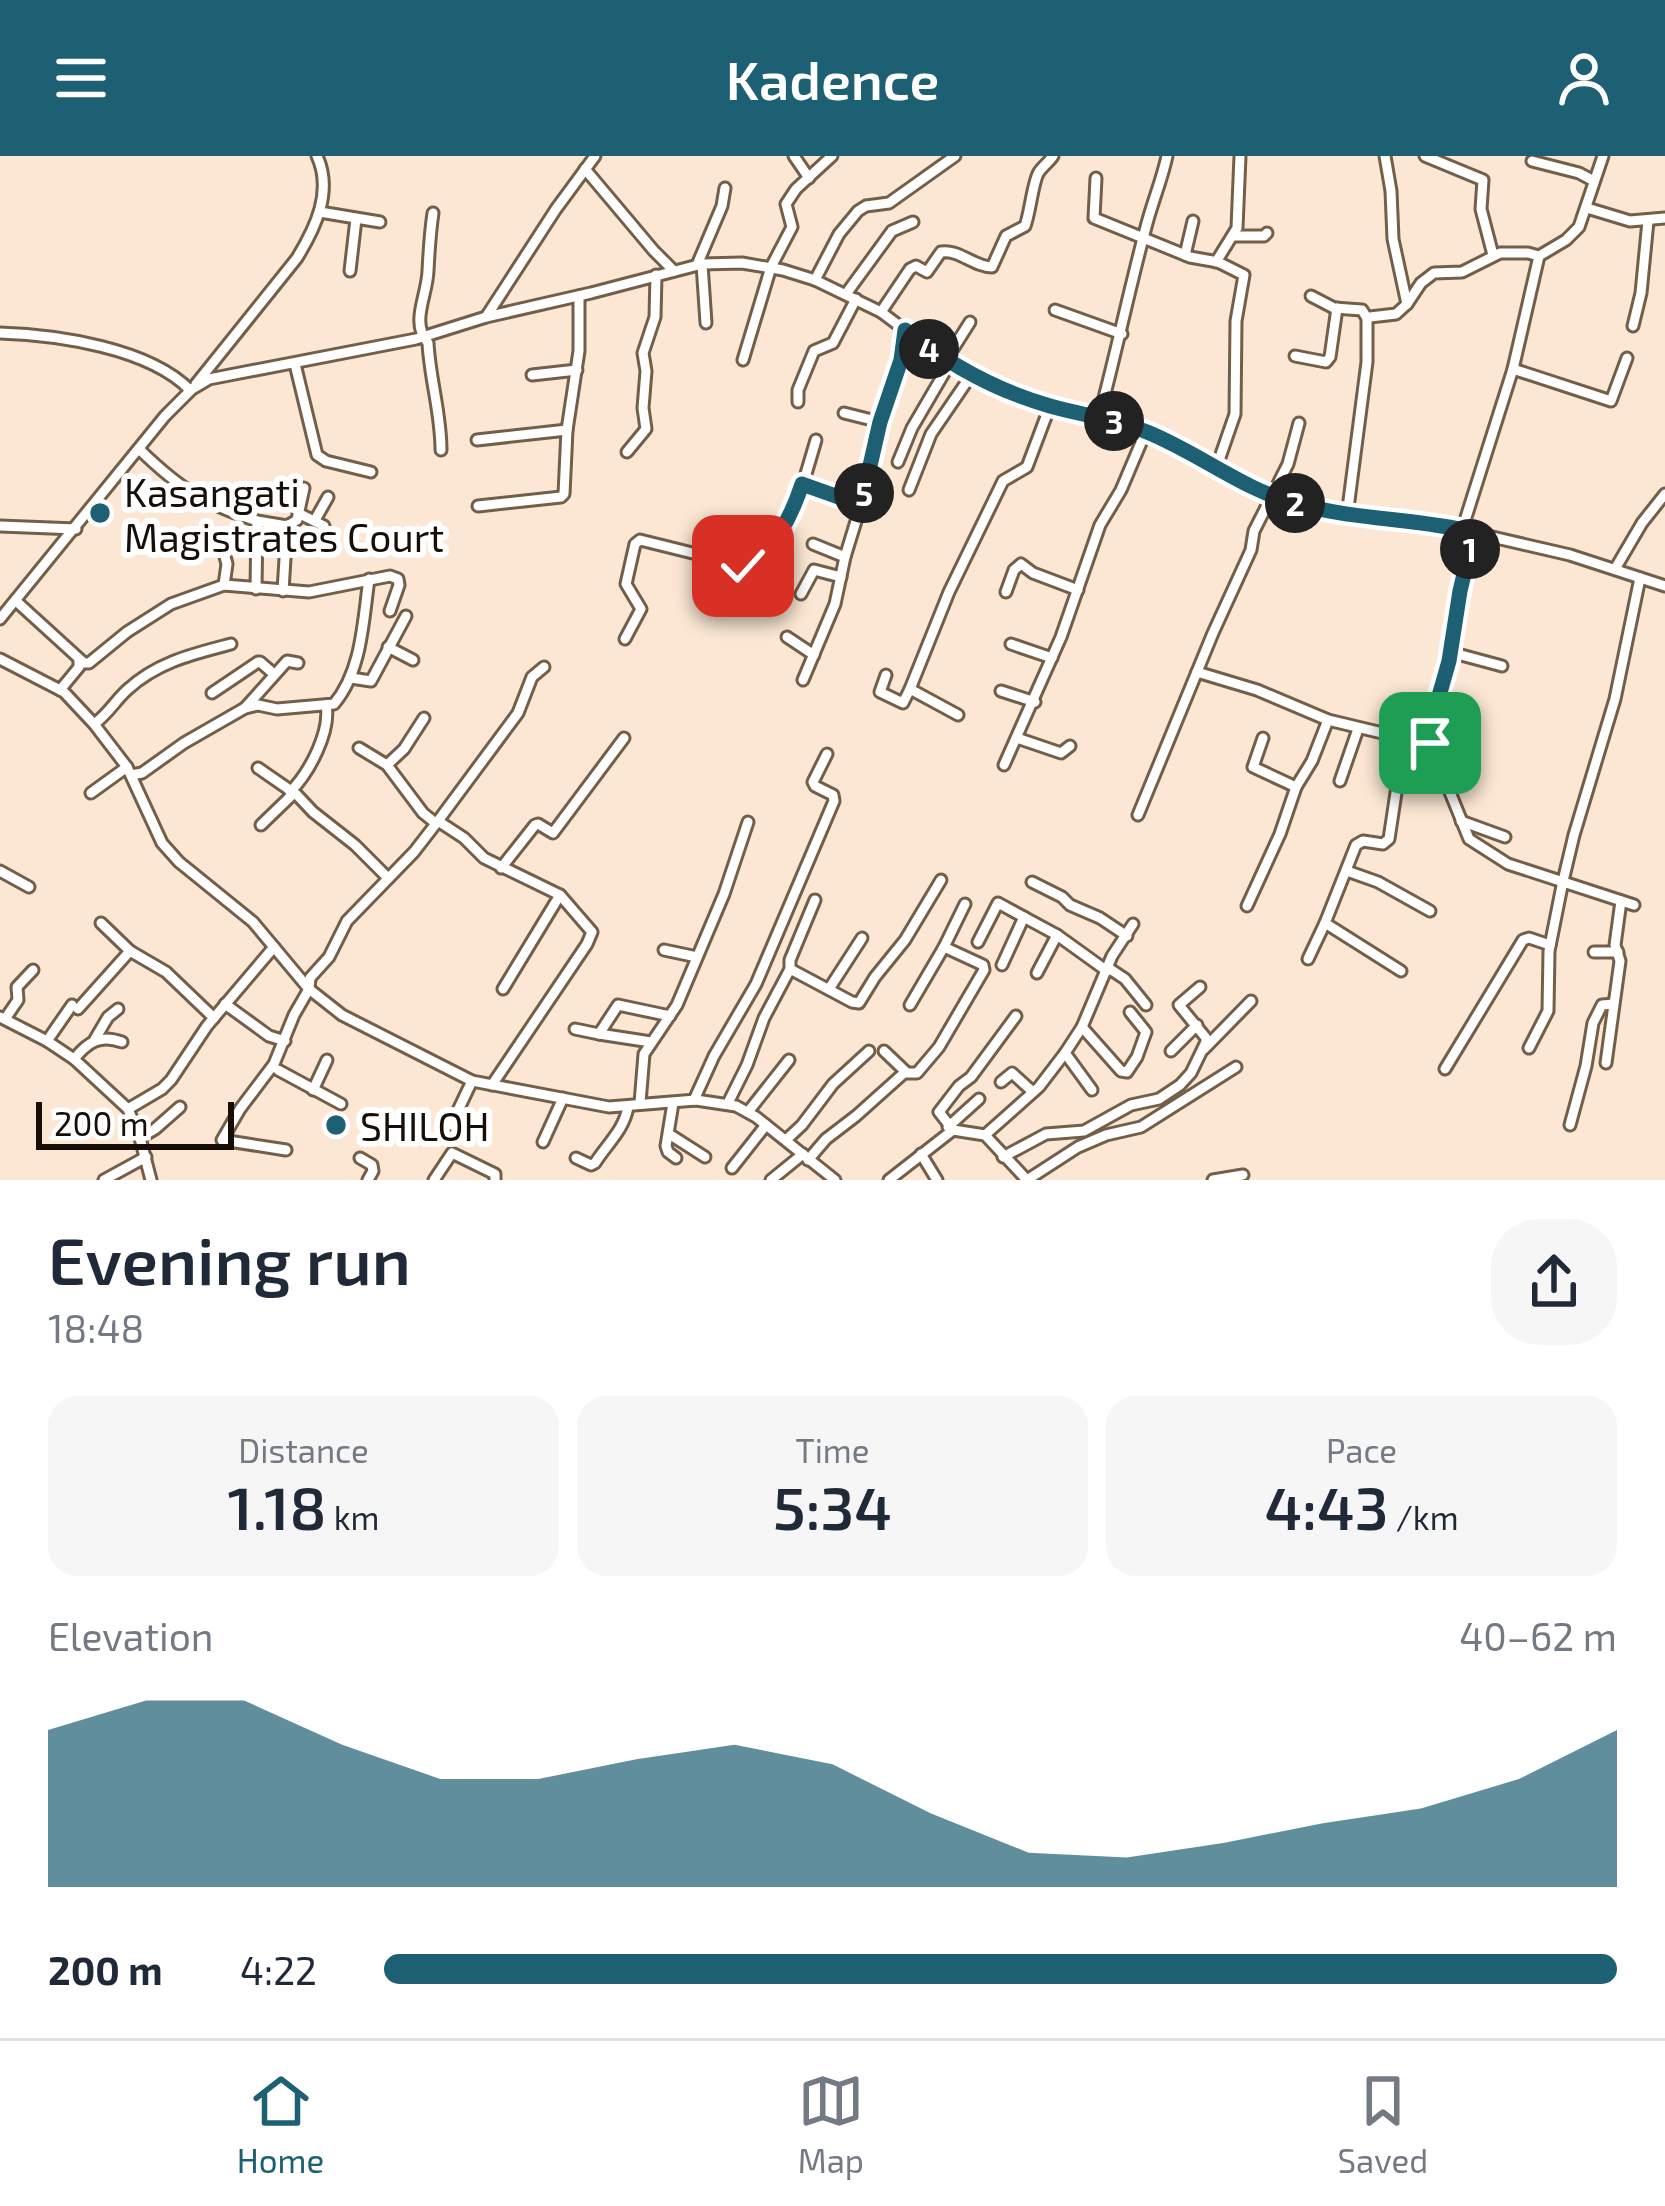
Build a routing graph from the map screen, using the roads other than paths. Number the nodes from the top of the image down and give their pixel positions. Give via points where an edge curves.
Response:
1 (317, 156) edge
2 (595, 156) edge
3 (794, 156) edge
4 (832, 156) edge
5 (955, 156) edge
6 (1053, 156) edge
7 (1167, 156) edge
8 (1240, 156) edge
9 (1385, 156) edge
10 (1425, 156) edge
11 (1603, 156) edge
12 (1532, 161) dead end
13 (585, 169) junction
14 (808, 178) junction
15 (1096, 178) dead end
16 (1594, 182) junction
17 (725, 188) dead end
18 (1587, 208) junction
19 (320, 212) junction
20 (433, 213) dead end
21 (1665, 218) edge
22 (356, 219) junction
23 (1648, 220) junction
24 (1193, 221) dead end
25 (380, 222) dead end
26 (913, 222) dead end
27 (1267, 233) dead end
28 (1234, 236) junction
29 (1144, 237) junction
30 (1186, 255) junction
31 (1493, 255) junction
32 (1539, 256) junction
33 (1216, 262) junction
34 (699, 264) junction
35 (771, 267) junction
36 (350, 271) dead end
37 (674, 271) junction
38 (656, 275) junction
39 (815, 280) junction
40 (846, 294) junction
41 (578, 296) junction
42 (1311, 296) dead end
43 (1407, 304) junction
44 (831, 306) dead end
45 (1337, 308) junction
46 (1055, 310) dead end
47 (880, 312) junction
48 (486, 317) junction
49 (1367, 318) junction
50 (970, 322) dead end
51 (706, 323) dead end
52 (1633, 326) dead end
53 (905, 330) junction
54 (0, 333) edge
55 (1122, 334) junction
56 (421, 336) junction
57 (1295, 356) dead end
58 (1627, 358) dead end
59 (743, 360) dead end
60 (948, 361) junction
61 (295, 364) junction
62 (1513, 369) junction
63 (578, 370) junction
64 (972, 374) junction
65 (532, 375) dead end
66 (191, 389) junction
67 (798, 402) dead end
68 (1050, 406) junction
69 (844, 413) dead end
70 (1099, 417) junction
71 (880, 422) junction
72 (1299, 423) dead end
73 (567, 430) junction
74 (1146, 431) junction
75 (477, 440) dead end
76 (816, 440) dead end
77 (139, 449) junction
78 (441, 450) dead end
79 (627, 452) dead end
80 (898, 461) dead end
81 (1217, 466) junction
82 (371, 472) dead end
83 (802, 484) junction
84 (304, 488) dead end
85 (909, 490) dead end
86 (1665, 494) edge
87 (1272, 496) junction
88 (328, 497) dead end
89 (861, 505) junction
90 (478, 506) dead end
91 (298, 513) junction
92 (1347, 516) junction
93 (256, 521) junction
94 (0, 526) edge
95 (287, 526) junction
96 (76, 529) junction
97 (1462, 530) junction
98 (1474, 532) junction
99 (813, 544) dead end
100 (222, 546) dead end
101 (845, 556) junction
102 (749, 567) junction
103 (1615, 569) junction
104 (841, 577) junction
105 (1640, 578) junction
106 (368, 579) junction
107 (224, 585) junction
108 (1665, 586) edge
109 (256, 590) junction
110 (1078, 590) junction
111 (284, 591) junction
112 (1006, 592) dead end
113 (801, 594) dead end
114 (16, 601) junction
115 (723, 608) dead end
116 (390, 611) dead end
117 (406, 616) dead end
118 (0, 619) edge
119 (787, 637) dead end
120 (625, 639) dead end
121 (231, 644) dead end
122 (1011, 644) dead end
123 (388, 647) junction
124 (1450, 652) junction
125 (814, 655) junction
126 (1052, 658) junction
127 (0, 659) edge
128 (412, 660) dead end
129 (79, 661) junction
130 (298, 663) dead end
131 (1502, 666) dead end
132 (544, 667) dead end
133 (1197, 672) junction
134 (274, 674) junction
135 (886, 675) dead end
136 (351, 678) junction
137 (803, 680) dead end
138 (910, 689) junction
139 (60, 690) junction
140 (1001, 692) dead end
141 (212, 693) dead end
142 (1035, 702) junction
143 (326, 705) junction
144 (245, 708) junction
145 (958, 715) dead end
146 (424, 718) dead end
147 (1328, 720) junction
148 (94, 724) junction
149 (1358, 729) junction
150 (625, 738) dead end
151 (1263, 738) dead end
152 (1017, 739) junction
153 (1404, 740) junction
154 (1430, 745) junction
155 (1070, 746) dead end
156 (359, 748) dead end
157 (827, 754) dead end
158 (387, 765) junction
159 (1004, 765) dead end
160 (258, 768) dead end
161 (129, 771) junction
162 (1340, 781) dead end
163 (1296, 787) junction
164 (92, 793) dead end
165 (291, 793) junction
166 (1138, 815) dead end
167 (436, 821) junction
168 (1462, 821) junction
169 (748, 822) dead end
170 (261, 825) dead end
171 (1505, 837) dead end
172 (501, 868) junction
173 (0, 871) edge
174 (1346, 871) junction
175 (388, 878) junction
176 (940, 880) dead end
177 (1032, 881) dead end
178 (1563, 881) junction
179 (29, 887) dead end
180 (560, 896) junction
181 (815, 900) dead end
182 (1622, 901) junction
183 (965, 904) dead end
184 (1634, 905) dead end
185 (1246, 906) dead end
186 (1430, 911) dead end
187 (1024, 917) junction
188 (101, 922) dead end
189 (1324, 923) junction
190 (1133, 924) dead end
191 (1057, 935) junction
192 (1127, 935) junction
193 (862, 938) dead end
194 (978, 942) dead end
195 (1550, 945) junction
196 (274, 947) junction
197 (944, 947) junction
198 (664, 950) dead end
199 (130, 951) junction
200 (1594, 952) dead end
201 (1618, 952) junction
202 (697, 957) junction
203 (1309, 959) dead end
204 (1002, 965) dead end
205 (790, 968) junction
206 (1107, 969) junction
207 (33, 970) dead end
208 (1401, 971) dead end
209 (1037, 973) dead end
210 (1200, 987) dead end
211 (309, 989) junction
212 (502, 989) dead end
213 (829, 989) junction
214 (1251, 1001) dead end
215 (225, 1004) junction
216 (1613, 1004) junction
217 (910, 1005) dead end
218 (1146, 1005) dead end
219 (118, 1010) dead end
220 (1130, 1012) dead end
221 (670, 1016) junction
222 (1016, 1016) dead end
223 (2, 1018) edge
224 (214, 1018) junction
225 (1197, 1025) junction
226 (1082, 1027) junction
227 (574, 1029) dead end
228 (599, 1034) junction
229 (47, 1040) junction
230 (95, 1040) junction
231 (285, 1041) junction
232 (122, 1042) dead end
233 (651, 1042) junction
234 (1529, 1048) dead end
235 (1204, 1049) junction
236 (869, 1051) dead end
237 (884, 1051) dead end
238 (1171, 1052) dead end
239 (1065, 1054) junction
240 (74, 1059) junction
241 (327, 1060) dead end
242 (788, 1060) dead end
243 (1606, 1063) dead end
244 (1236, 1067) dead end
245 (1445, 1069) dead end
246 (278, 1070) dead end
247 (906, 1072) junction
248 (472, 1081) junction
249 (1000, 1082) dead end
250 (492, 1085) junction
251 (313, 1090) junction
252 (1092, 1090) dead end
253 (1034, 1092) junction
254 (563, 1098) junction
255 (694, 1100) junction
256 (979, 1100) dead end
257 (673, 1102) junction
258 (728, 1103) junction
259 (341, 1104) dead end
260 (634, 1105) junction
261 (180, 1107) dead end
262 (128, 1108) junction
263 (748, 1112) junction
264 (766, 1125) junction
265 (1570, 1125) dead end
266 (451, 1126) dead end
267 (951, 1128) junction
268 (669, 1134) junction
269 (985, 1136) junction
270 (140, 1138) junction
271 (786, 1140) junction
272 (543, 1142) dead end
273 (286, 1150) dead end
274 (921, 1154) junction
275 (146, 1156) junction
276 (706, 1157) dead end
277 (806, 1157) junction
278 (1003, 1157) junction
279 (360, 1158) dead end
280 (576, 1158) dead end
281 (676, 1158) dead end
282 (595, 1163) junction
283 (731, 1168) dead end
284 (1243, 1175) dead end
285 (154, 1178) edge
286 (588, 1178) edge
287 (104, 1180) edge
288 (368, 1180) edge
289 (434, 1180) edge
290 (495, 1180) edge
291 (771, 1180) edge
292 (835, 1180) edge
293 (889, 1180) edge
294 (937, 1180) edge
295 (1213, 1180) edge

1 - 19 street via 325,184
2 - 13 street
3 - 14 street
4 - 14 street
5 - 39 street via 889,202 858,211
6 - 47 street via 1035,180 1025,226 1006,236 992,267 941,252 927,272 910,268
7 - 29 street
8 - 28 street
9 - 43 street
10 - 31 street via 1484,180 1480,208
11 - 16 street
12 - 16 street
13 - 37 street
13 - 48 street
14 - 35 street via 786,204 791,226
15 - 29 street via 1094,218
16 - 18 street
17 - 34 street
18 - 23 street
18 - 32 street via 1574,234
19 - 22 street
19 - 66 street via 297,258
20 - 56 street
21 - 23 street
22 - 25 street
22 - 36 street
23 - 52 street
24 - 30 street
26 - 40 street via 892,231
27 - 28 street
28 - 33 street
29 - 30 street
29 - 55 street
30 - 33 street
31 - 32 street
31 - 43 street via 1462,272 1434,273
32 - 62 street
33 - 81 street via 1245,278 1234,414
34 - 35 street
34 - 37 street
34 - 51 street
35 - 39 street
35 - 59 street
37 - 38 street
38 - 41 street
38 - 79 street via 643,353 646,429
39 - 40 street
40 - 44 street
40 - 47 street
40 - 67 street via 833,344 814,351
41 - 48 street
41 - 63 street
42 - 45 street
43 - 49 street
45 - 49 street via 1362,310
45 - 57 street via 1327,362
46 - 55 street
47 - 53 street
48 - 56 street
49 - 92 street
50 - 60 street
53 - 60 street
53 - 71 street
54 - 66 street via 75,340 174,373
55 - 70 street
56 - 61 street
56 - 78 street
58 - 62 street via 1611,401
60 - 64 street
60 - 80 street
61 - 66 street via 217,376
61 - 82 street via 317,454
62 - 97 street
63 - 65 street
63 - 73 street
64 - 68 street
64 - 85 street via 931,434
66 - 77 street
68 - 70 street
68 - 138 street via 1027,467 1003,481
69 - 71 street
70 - 74 street
71 - 89 street
72 - 87 street
73 - 75 street
73 - 90 street via 561,497
74 - 81 street
74 - 110 street
76 - 83 street
77 - 93 street via 180,487
77 - 96 street
81 - 87 street
83 - 89 street
83 - 102 street via 788,522
84 - 91 street
86 - 103 street
87 - 92 street
87 - 133 street
88 - 91 street via 319,523
89 - 101 street
91 - 95 street
92 - 97 street
93 - 95 street
93 - 109 street
94 - 96 street
95 - 111 street
96 - 114 street
97 - 98 street
98 - 103 street
98 - 124 street
99 - 101 street
100 - 107 street
101 - 104 street
102 - 115 street
102 - 120 street via 640,540 626,584 641,609
103 - 105 street
104 - 113 street via 814,570
104 - 125 street
105 - 108 street
105 - 178 street
106 - 111 street
106 - 116 street via 398,578
106 - 136 street
107 - 109 street
107 - 129 street via 172,604 89,663
109 - 111 street
110 - 112 street via 1021,564
110 - 126 street
114 - 118 street
114 - 129 street
117 - 123 street
119 - 125 street
121 - 148 street via 160,666
122 - 126 street
123 - 128 street
123 - 136 street via 369,683
124 - 131 street
124 - 154 street
125 - 137 street
126 - 142 street
127 - 139 street
129 - 139 street
130 - 134 street via 287,661
132 - 167 street
133 - 147 street
133 - 166 street
134 - 141 street via 260,662
134 - 144 street
135 - 138 street via 880,692 903,704
136 - 143 street
138 - 145 street
139 - 148 street
140 - 142 street
142 - 152 street
143 - 144 street
143 - 165 street via 322,736
144 - 161 street via 142,773
146 - 158 street
147 - 149 street
147 - 163 street
148 - 161 street
149 - 153 street
149 - 162 street
150 - 172 street via 553,833 536,825
151 - 163 street via 1253,766
152 - 155 street via 1061,753
152 - 159 street
153 - 154 street
153 - 174 street via 1389,839 1358,843
154 - 168 street
156 - 158 street
157 - 255 street via 813,782 834,801 756,984
158 - 167 street
160 - 165 street
161 - 164 street
161 - 196 street via 162,842
163 - 185 street
165 - 170 street
165 - 175 street
167 - 172 street
167 - 175 street
168 - 171 street
168 - 178 street via 1473,843 1508,864
169 - 202 street
172 - 180 street
173 - 179 street
174 - 186 street
174 - 189 street
175 - 211 street via 347,921
176 - 213 street via 859,1003
177 - 192 street
178 - 182 street
178 - 195 street
180 - 212 street
180 - 250 street via 591,938
181 - 205 street
182 - 184 street
182 - 201 street
183 - 197 street
187 - 191 street
187 - 194 street via 998,903
187 - 204 street
188 - 199 street
189 - 203 street
189 - 208 street
190 - 192 street
191 - 206 street
191 - 209 street
192 - 206 street
193 - 213 street
195 - 234 street via 1548,1011
195 - 245 street via 1523,940
196 - 211 street
196 - 215 street
197 - 217 street
197 - 247 street via 983,964 983,974 932,1057 915,1075
198 - 202 street
199 - 224 street via 166,972
199 - 229 street
200 - 201 street
201 - 216 street
202 - 221 street
205 - 213 street
205 - 258 street
206 - 218 street
206 - 226 street
207 - 223 street
210 - 225 street via 1179,1005
211 - 231 street
211 - 248 street via 342,1015
214 - 235 street
215 - 224 street
215 - 231 street
216 - 243 street
216 - 265 street via 1596,1016
219 - 230 street
220 - 226 street via 1146,1032 1127,1072
221 - 228 street via 618,1005
221 - 233 street
222 - 267 street via 939,1112
223 - 229 street
224 - 262 street via 171,1080
225 - 235 street
225 - 238 street
226 - 239 street
227 - 228 street
228 - 233 street
229 - 240 street
230 - 232 street
230 - 240 street
231 - 273 street via 222,1139
233 - 260 street
235 - 278 street via 1192,1073 1159,1099 1084,1130 1046,1134
236 - 271 street
237 - 247 street
239 - 252 street
239 - 253 street
240 - 262 street
241 - 251 street
242 - 263 street
244 - 278 street via 1141,1127 1078,1147 1031,1178
246 - 251 street
247 - 277 street
248 - 250 street
248 - 266 street
249 - 253 street via 1012,1073
250 - 254 street
251 - 259 street
253 - 269 street
254 - 260 street
254 - 272 street
255 - 257 street
255 - 258 street
256 - 267 street
257 - 260 street
257 - 268 street
258 - 263 street
260 - 282 street
261 - 270 street
262 - 270 street
263 - 264 street
264 - 271 street
264 - 283 street
267 - 269 street
267 - 274 street
268 - 276 street
268 - 281 street via 666,1150
269 - 278 street
270 - 275 street
271 - 277 street
274 - 293 street
274 - 294 street
275 - 285 street
275 - 287 street
277 - 291 street
277 - 292 street
279 - 288 street via 372,1165
280 - 282 street
282 - 286 street
284 - 295 street
289 - 290 street via 452,1154

